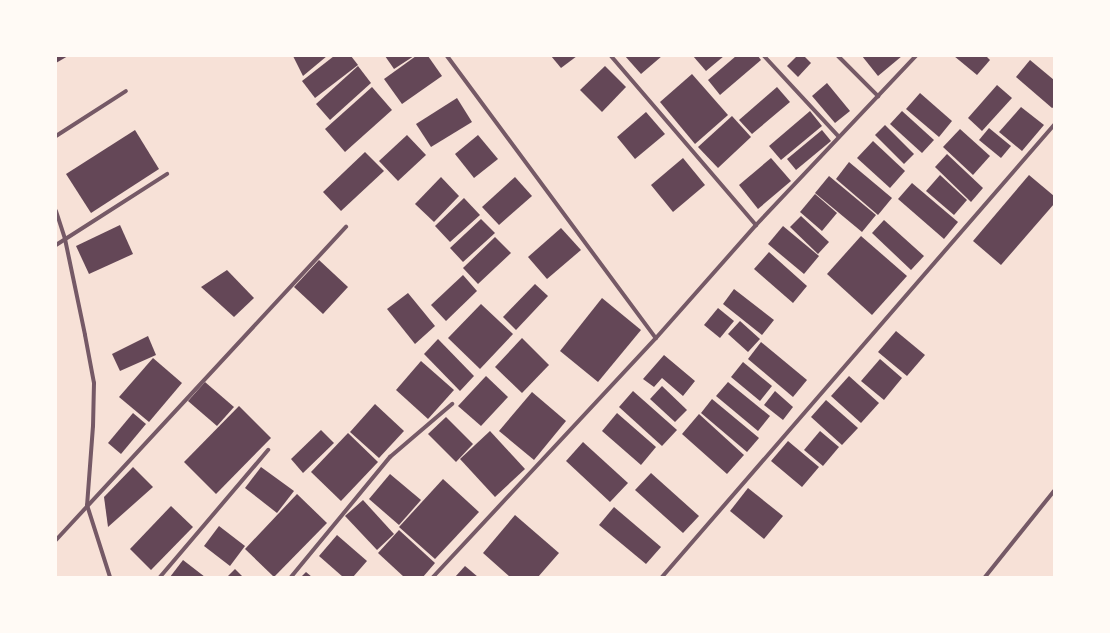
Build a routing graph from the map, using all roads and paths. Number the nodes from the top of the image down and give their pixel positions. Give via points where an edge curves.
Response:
1 (447, 56) edge
2 (611, 56) edge
3 (764, 56) edge
4 (838, 56) edge
5 (916, 56) edge
6 (126, 91) dead end
7 (878, 96) junction
8 (1054, 125) edge
9 (56, 136) edge
10 (839, 138) junction
11 (167, 174) dead end
12 (56, 211) edge
13 (756, 225) junction
14 (346, 227) dead end
15 (65, 239) junction
16 (56, 245) edge
17 (656, 338) junction
18 (452, 404) dead end
19 (268, 450) dead end
20 (1054, 491) edge
21 (87, 505) junction
22 (56, 540) edge
23 (110, 577) edge
24 (160, 577) edge
25 (291, 577) edge
26 (433, 577) edge
27 (662, 577) edge
28 (985, 577) edge

1 - 17 street
2 - 13 street
3 - 10 street
4 - 7 street
5 - 7 street
6 - 9 street
7 - 10 street
8 - 27 street
10 - 13 street
11 - 15 street
12 - 15 street
13 - 17 street
14 - 21 street
15 - 16 street
15 - 21 street via 94,383
17 - 26 street
18 - 25 street via 390,457
19 - 24 street
20 - 28 street
21 - 22 street
21 - 23 street

